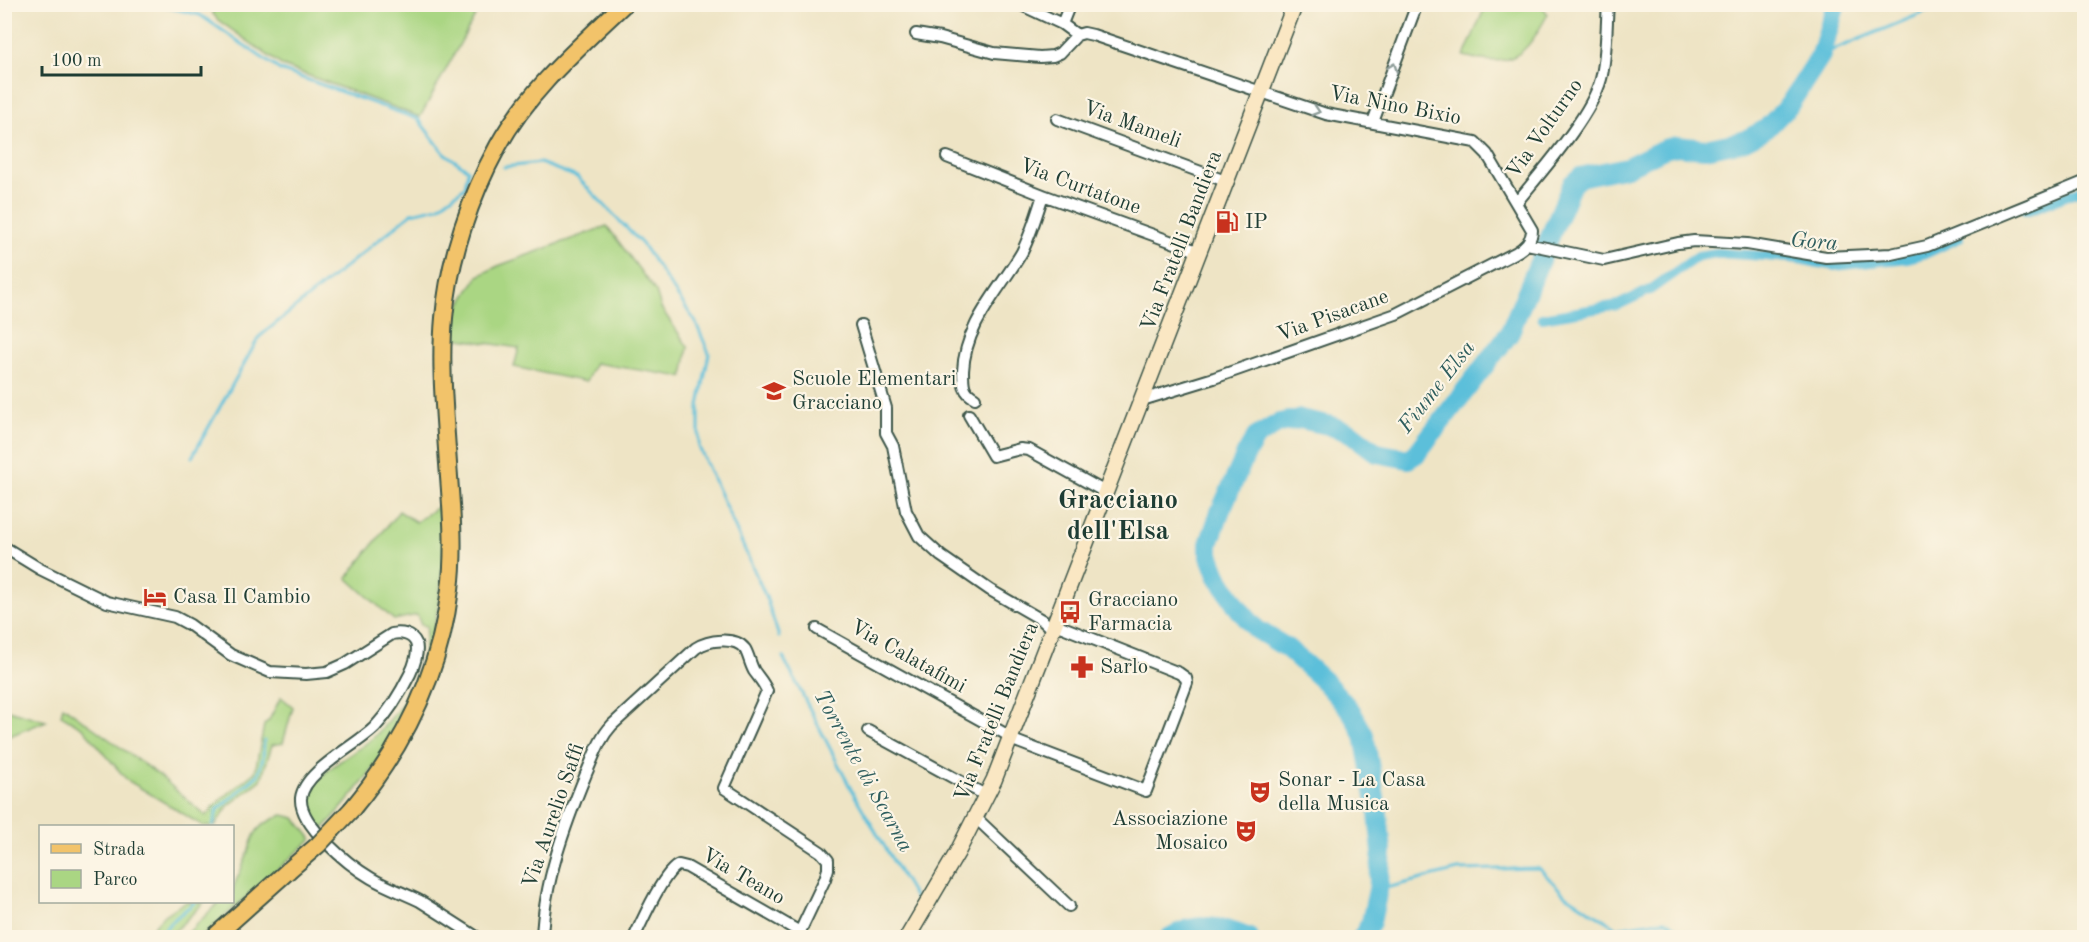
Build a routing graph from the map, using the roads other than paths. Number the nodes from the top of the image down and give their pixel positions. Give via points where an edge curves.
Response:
1 (624, 4) edge
2 (1019, 4) edge
3 (1070, 4) edge
4 (1295, 4) edge
5 (1417, 4) edge
6 (1608, 4) edge
7 (1062, 24) junction
8 (916, 34) dead end
9 (1077, 34) junction
10 (1261, 94) junction
11 (1057, 118) dead end
12 (1373, 122) junction
13 (947, 157) dead end
14 (1228, 182) junction
15 (2085, 182) edge
16 (1043, 195) junction
17 (1517, 202) junction
18 (1527, 244) junction
19 (1200, 252) junction
20 (861, 325) dead end
21 (975, 398) dead end
22 (1142, 400) junction
23 (969, 415) dead end
24 (1107, 493) junction
25 (4, 547) edge
26 (1054, 627) junction
27 (817, 629) dead end
28 (868, 731) dead end
29 (1011, 738) junction
30 (987, 795) junction
31 (976, 818) junction
32 (828, 860) joint
33 (1069, 906) dead end
34 (798, 935) edge
35 (213, 938) edge
36 (478, 938) edge
37 (542, 938) edge
38 (634, 938) edge
39 (907, 938) edge

1 - 35 main road, bridge via 555,72 502,139 469,212 453,265 444,320 452,539 450,587 430,676 406,731 383,770 352,809 318,845
2 - 7 street
3 - 7 street
4 - 10 main road, Via Fratelli Bandiera
12 -> 5 street
6 - 17 street, Via Volturno via 1602,73 1593,98
7 - 9 street
8 - 9 street via 994,53 1040,57 1060,54
9 - 10 street, Via Nino Bixio via 1093,34
10 -> 12 street, Via Nino Bixio via 1334,117
10 - 14 main road, Via Fratelli Bandiera
11 - 14 street, Via Mameli
12 - 17 street, Via Nino Bixio via 1475,142 1485,151
13 - 16 street, Via Curtatone
14 - 19 main road, Via Fratelli Bandiera
15 - 18 street via 1927,246 1891,254 1826,256 1702,241 1609,260
16 - 19 street, Via Curtatone
16 - 21 street via 1023,250 981,314 968,345 964,386
17 - 18 street, Via Nino Bixio via 1532,230
18 - 22 street, Via Pisacane via 1396,314
19 - 22 main road, Via Fratelli Bandiera
20 - 26 street via 886,408 886,433 894,450 906,511 919,536 990,590
22 - 24 main road, Via Fratelli Bandiera
23 - 24 street via 993,456 1020,449 1032,451
24 - 26 main road, Via Fratelli Bandiera
25 - 36 street via 107,602 176,617 231,655 270,672 322,673 341,666 392,634 409,636 416,644 416,656 392,704 369,732 311,778 301,805 317,831 355,867
26 - 29 main road, Via Fratelli Bandiera
26 - 29 street, Via Calatafimi via 1186,678 1146,791
27 - 29 street, Via Calatafimi
28 - 30 street
29 - 30 main road, Via Fratelli Bandiera
30 - 31 main road, Via Fratelli Bandiera
31 - 33 street
31 - 39 main road, Via Fratelli Bandiera
32 - 34 street, Via Teano via 825,879
32 - 37 street, Via Aurelio Saffi via 724,788 767,691 742,646 706,643 696,648 602,738 554,867 545,902
34 - 38 street, Via Teano via 681,864 673,868

